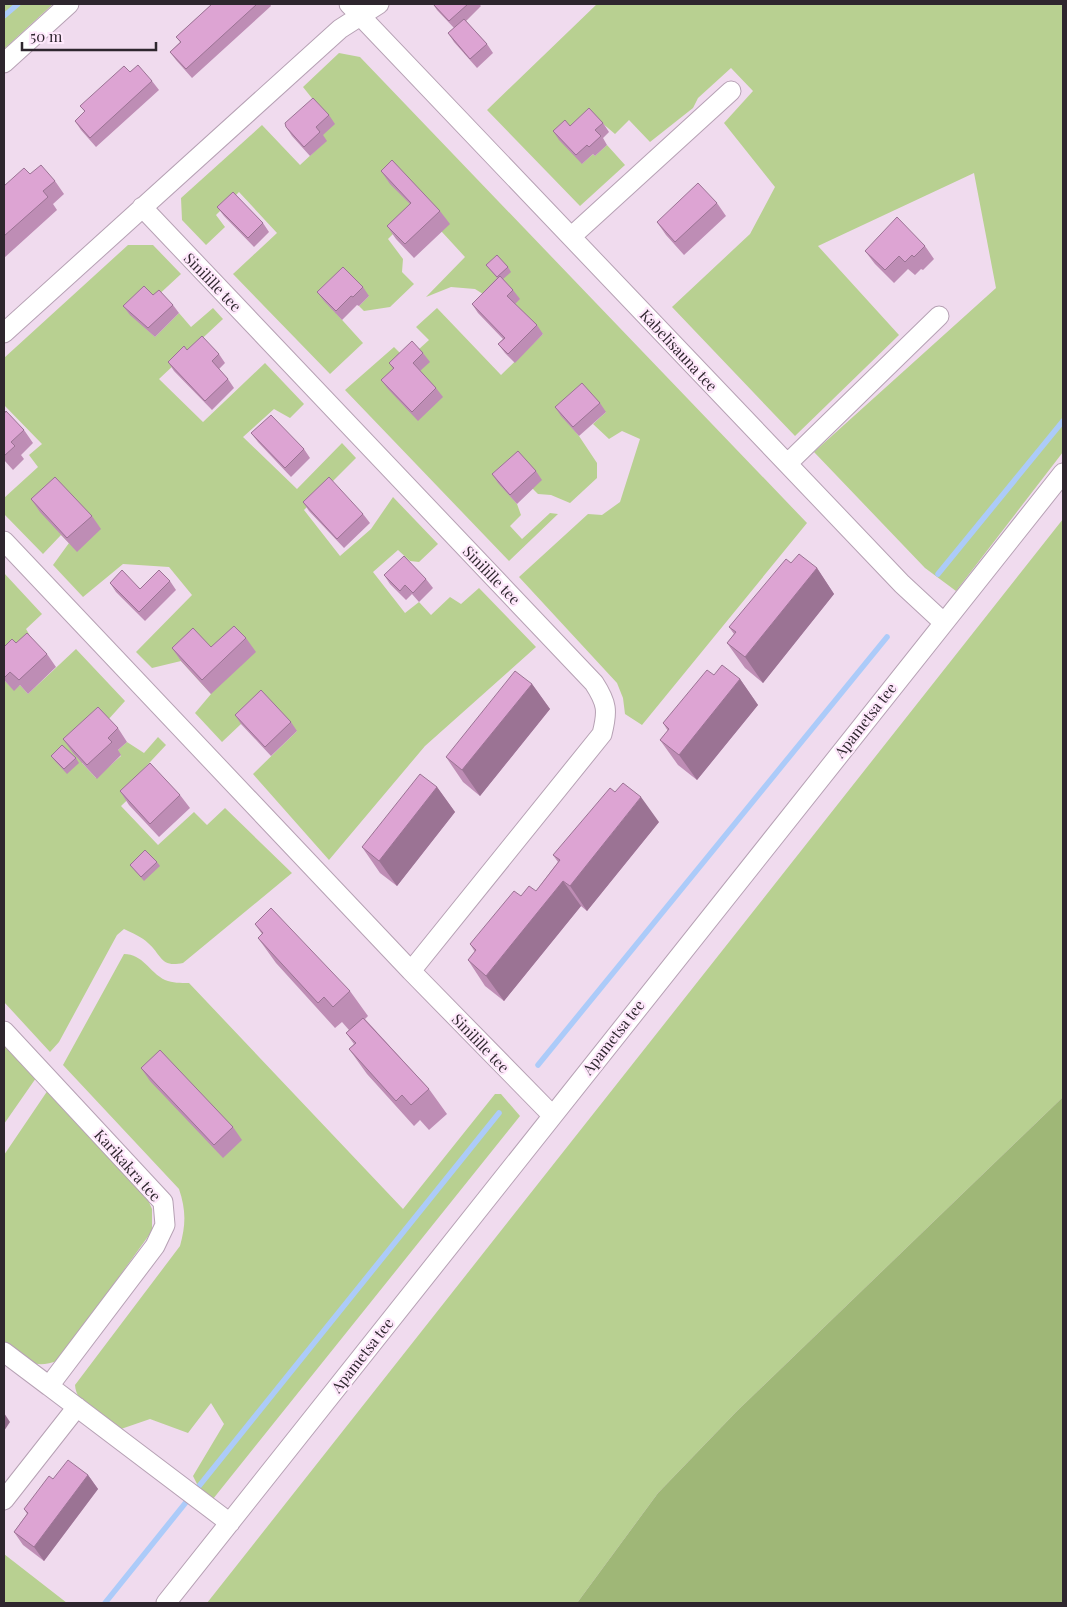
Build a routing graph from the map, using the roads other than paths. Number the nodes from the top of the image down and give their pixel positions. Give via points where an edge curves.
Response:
1 (69, 4) edge
2 (379, 4) edge
3 (355, 10) edge
4 (4, 63) edge
5 (730, 91) dead end
6 (142, 207) junction
7 (572, 236) junction
8 (939, 316) dead end
9 (4, 333) edge
10 (788, 463) junction
11 (1063, 473) edge
12 (4, 541) edge
13 (943, 622) junction
14 (411, 971) junction
15 (4, 1031) edge
16 (552, 1115) junction
17 (4, 1352) edge
18 (49, 1386) junction
19 (77, 1407) junction
20 (4, 1500) edge
21 (230, 1523) junction
22 (166, 1603) edge

1 - 4 street
2 - 3 street
3 - 6 street via 340,29
3 - 7 street, Kabelisauna tee
5 - 7 street
6 - 9 street
6 - 14 street, Sinilille tee via 594,683 605,700 606,719 602,734
7 - 10 street, Kabelisauna tee
8 - 10 street
10 - 13 street, Kabelisauna tee via 902,584
11 - 13 street, Apametsa tee
12 - 14 street, Sinilille tee
13 - 16 street, Apametsa tee
14 - 16 street, Sinilille tee
15 - 18 street, Karikakra tee via 163,1202 165,1225 155,1246
16 - 21 street, Apametsa tee
17 - 18 street
18 - 19 street
19 - 20 street
19 - 21 street
21 - 22 street, Apametsa tee

